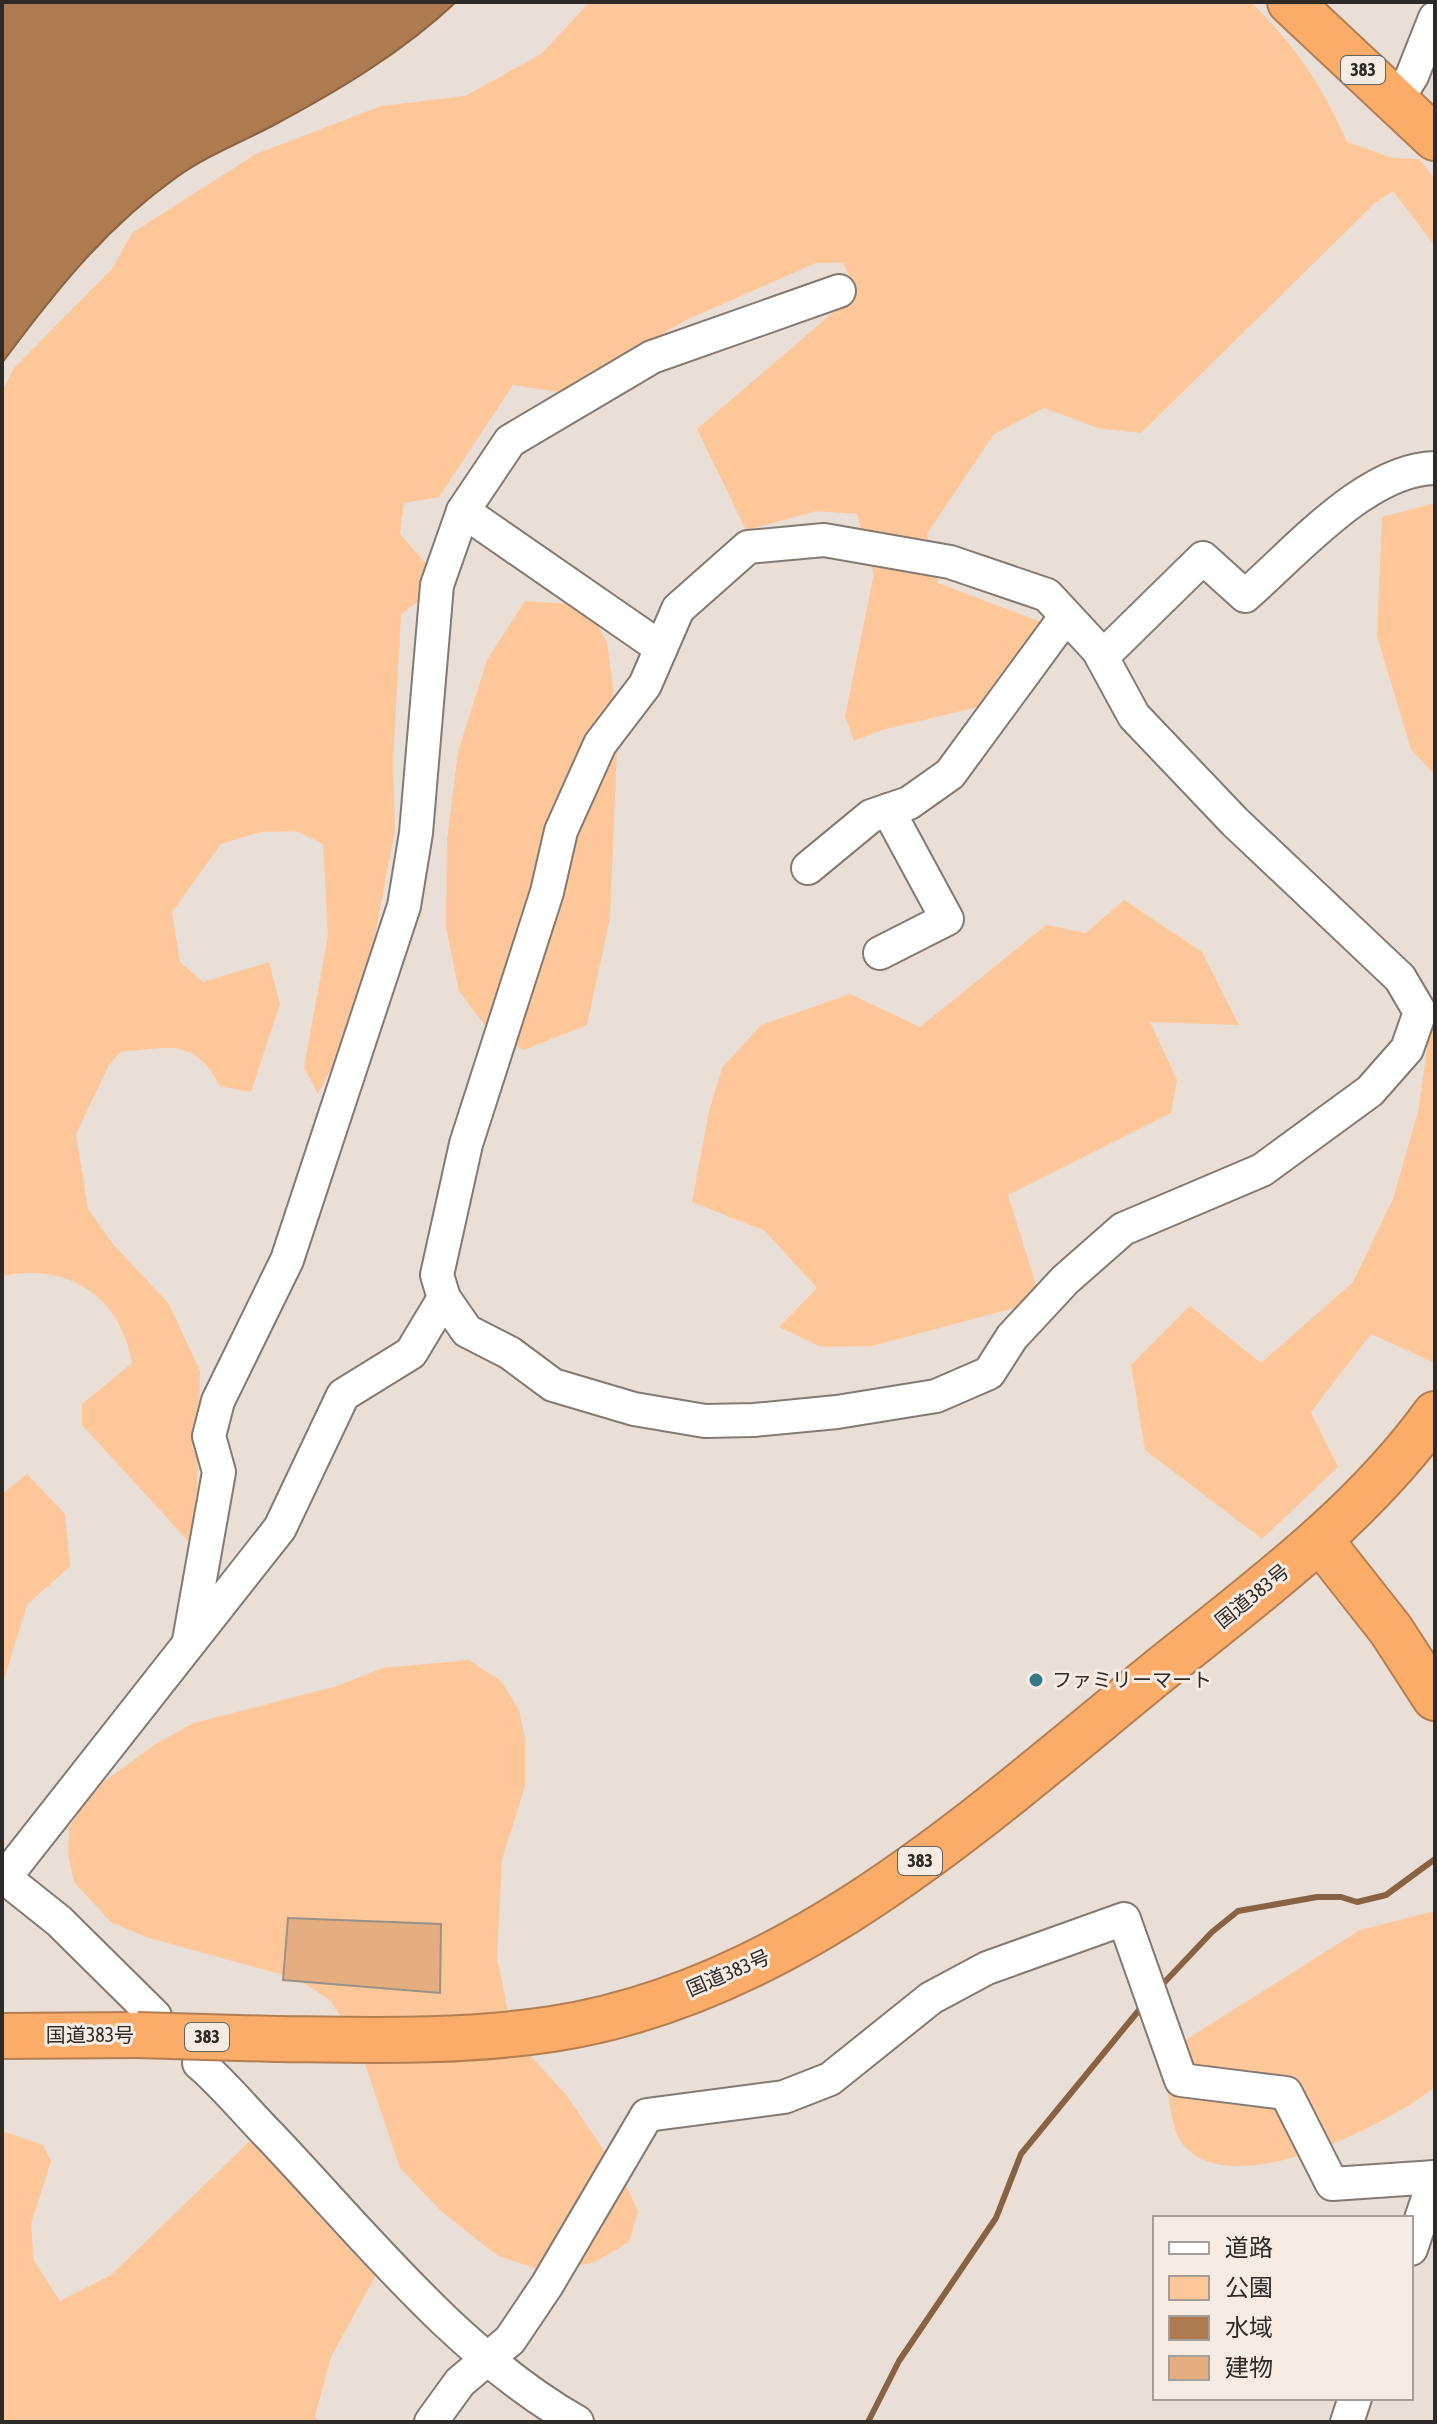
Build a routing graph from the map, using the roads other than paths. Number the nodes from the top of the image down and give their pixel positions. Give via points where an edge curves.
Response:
1 (1290, 2) edge
2 (1435, 18) edge
3 (1396, 101) junction
4 (1435, 138) edge
5 (839, 291) dead end
6 (1435, 468) edge
7 (463, 511) junction
8 (1066, 616) junction
9 (661, 648) junction
10 (1102, 657) junction
11 (888, 810) junction
12 (808, 868) dead end
13 (880, 953) dead end
14 (444, 1298) junction
15 (1435, 1414) edge
16 (1331, 1552) junction
17 (189, 1641) junction
18 (1435, 1698) edge
19 (4, 1880) edge
20 (146, 2026) junction
21 (2, 2036) edge
22 (199, 2063) dead end
23 (1435, 2177) edge
24 (1413, 2243) edge
25 (488, 2359) junction
26 (1354, 2400) edge
27 (431, 2422) edge
28 (577, 2422) edge
29 (1347, 2422) edge

1 - 3 highway, 383
2 - 3 street
3 - 4 highway, 383
5 - 7 street via 652,357 510,441
6 - 10 street via 1393,477 1357,498 1245,596 1203,558
7 - 9 street
7 - 17 street via 437,585 416,833 404,906 287,1260 218,1401 209,1436 219,1472
8 - 9 street via 1047,595 950,562 824,540 748,547 678,609
8 - 10 street
8 - 11 street via 950,774 909,803
9 - 14 street via 645,685 600,744 561,831 547,892 466,1144 437,1275
10 - 14 street via 1134,716 1235,822 1400,978 1420,1012 1407,1049 1370,1091 1262,1170 1123,1229 1043,1303 989,1373 936,1396 754,1420 705,1421 634,1409 553,1385 510,1353 467,1331
11 - 12 street via 871,816
11 - 13 street via 947,919
14 - 17 street via 411,1353 343,1395 280,1528
15 - 16 highway, 国道383号 / 383
16 - 18 highway
16 - 20 highway, 国道383号 / 383, bridge via 881,1891 789,1947 693,1990 554,2029 444,2040 277,2039
17 - 19 street
19 - 20 street via 59,1921
20 - 21 highway, 国道383号 / 383
22 - 25 street
23 - 24 street
23 - 25 street via 1332,2184 1286,2093 1181,2080 1124,1919 987,1968 931,1998 830,2079 784,2097 647,2115 547,2285 510,2340
25 - 27 street via 460,2382
25 - 28 street via 543,2403
26 - 29 street

